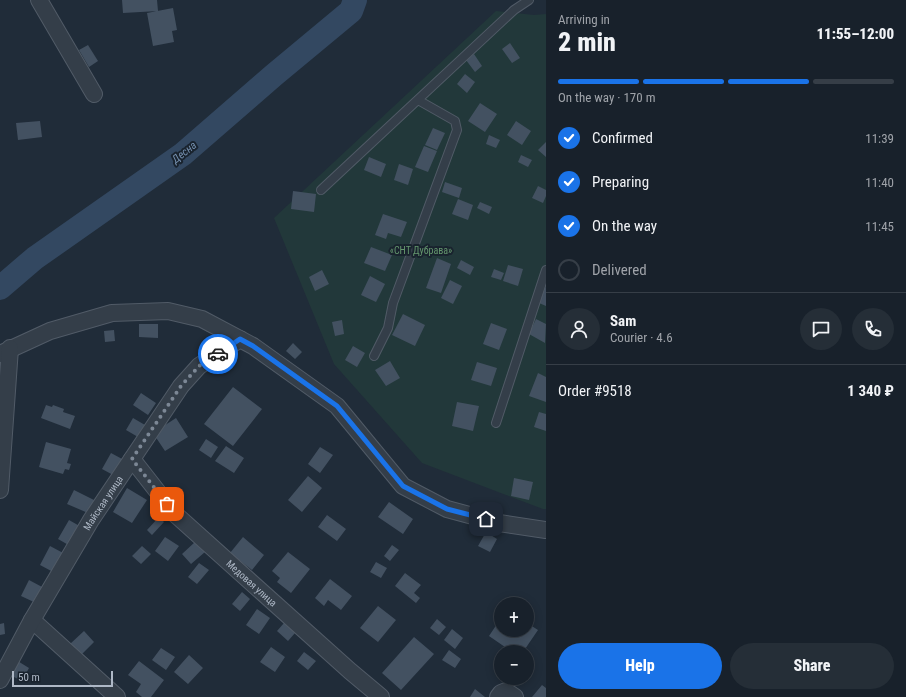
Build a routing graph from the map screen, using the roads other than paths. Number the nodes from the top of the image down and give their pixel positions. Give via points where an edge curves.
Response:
1 (39, 0) edge
2 (529, 0) edge
3 (94, 94) dead end
4 (418, 100) junction
5 (321, 190) dead end
6 (546, 270) edge
7 (240, 339) junction
8 (5, 351) edge
9 (374, 356) dead end
10 (496, 423) dead end
11 (132, 459) junction
12 (0, 490) edge
13 (546, 530) edge
14 (32, 620) junction
15 (0, 680) edge
16 (117, 697) edge
17 (382, 697) edge
18 (498, 697) edge
19 (515, 697) edge

1 - 3 street
2 - 4 lane via 514,10
4 - 5 lane
4 - 9 lane via 455,121 457,130 393,303 388,328
6 - 10 lane
7 - 8 street via 202,319 168,311 112,313 50,331
7 - 11 street, Майская улица via 199,366 181,386
7 - 13 street via 337,406 403,486 447,509
8 - 12 street
11 - 14 street, Майская улица via 91,520
11 - 17 street, Медовая улица via 175,514 338,661
14 - 15 street, Майская улица
14 - 16 street
18 - 19 street via 506,691

